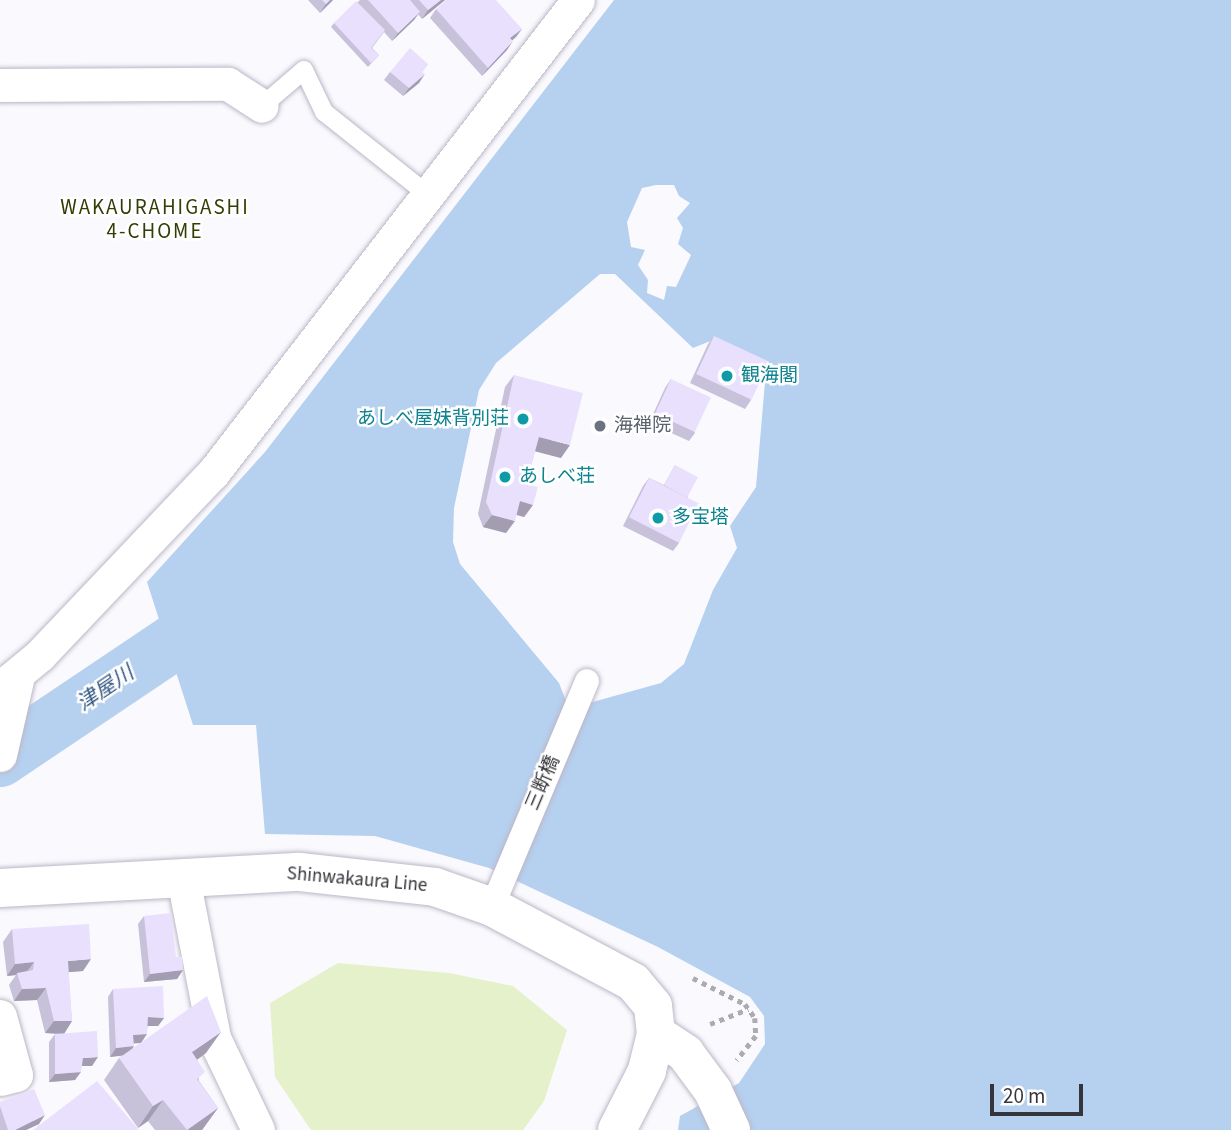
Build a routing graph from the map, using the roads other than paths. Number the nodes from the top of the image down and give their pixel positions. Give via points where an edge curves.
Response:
1 (578, 0) edge
2 (0, 85) edge
3 (262, 106) joint
4 (427, 194) junction
5 (587, 681) dead end
6 (11, 688) edge
7 (0, 755) edge
8 (183, 878) junction
9 (0, 888) edge
10 (496, 896) junction
11 (0, 1016) edge
12 (656, 1034) junction
13 (0, 1079) edge
14 (258, 1130) edge
15 (617, 1130) edge
16 (731, 1130) edge

1 - 4 street
2 - 3 street via 228,84
3 - 4 lane via 304,70 324,112
4 - 6 street via 213,473
5 - 10 street, 三断橋
6 - 7 street
8 - 9 main road, Shinwakaura Line
8 - 10 main road, Shinwakaura Line via 300,872
8 - 14 street via 214,1038
10 - 12 main road, Shinwakaura Line via 633,982 653,1006
11 - 13 street via 16,1074
12 - 15 main road, Shinwakaura Line via 647,1071
12 - 16 main road via 680,1046 713,1091

